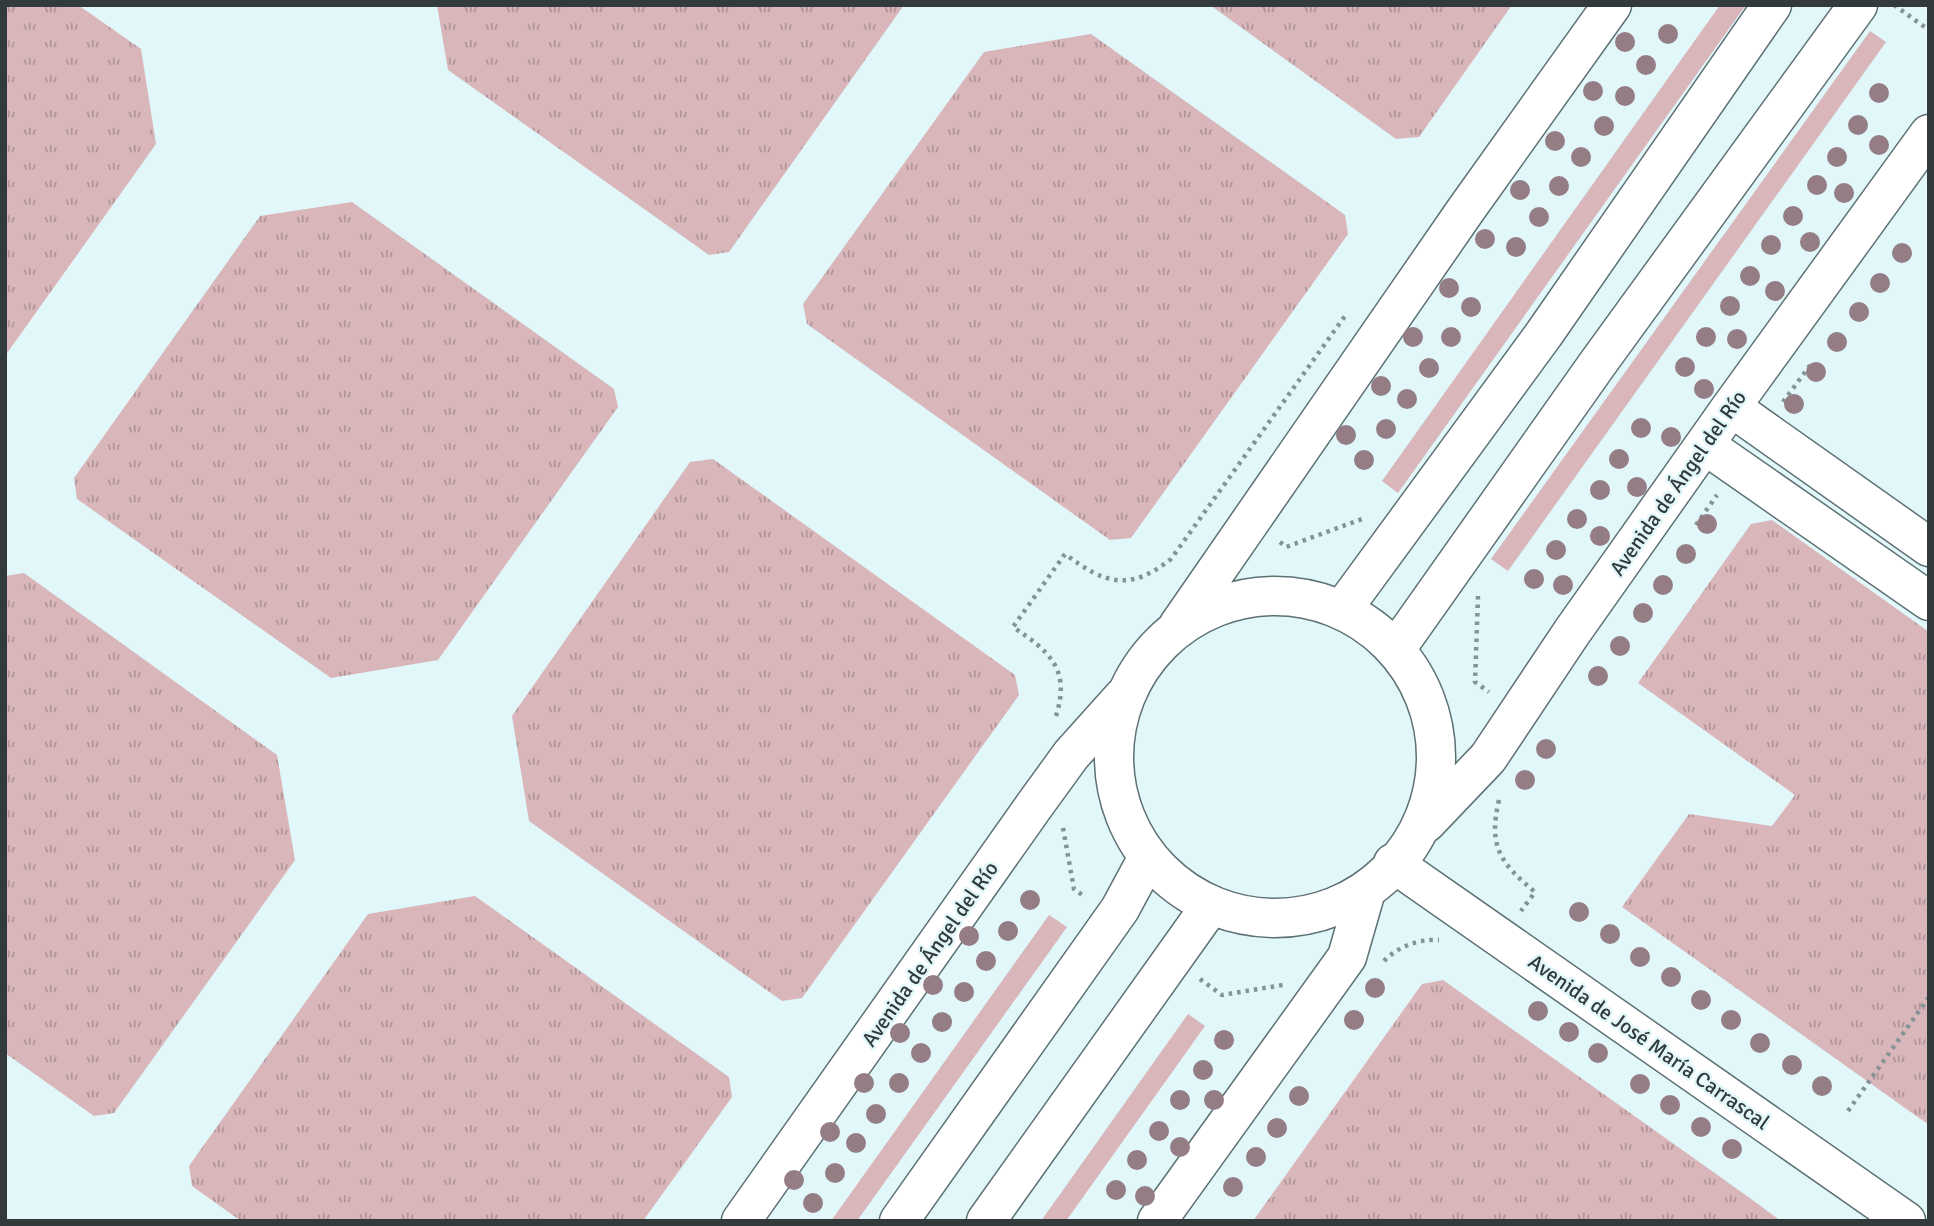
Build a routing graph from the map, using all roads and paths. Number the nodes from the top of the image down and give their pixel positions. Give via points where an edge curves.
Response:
1 (1612, 5) edge
2 (1772, 5) edge
3 (1858, 5) edge
4 (1894, 5) edge
5 (1929, 30) edge
6 (1929, 134) edge
7 (1350, 308) dead end
8 (1731, 407) junction
9 (1705, 445) junction
10 (1720, 491) dead end
11 (1696, 525) dead end
12 (1929, 547) edge
13 (1929, 601) edge
14 (1342, 610) junction
15 (1175, 630) junction
16 (1396, 649) junction
17 (1127, 693) junction
18 (1053, 722) dead end
19 (1499, 799) dead end
20 (1422, 827) junction
21 (1148, 857) junction
22 (1393, 863) junction
23 (1366, 891) junction
24 (1535, 892) dead end
25 (1211, 905) junction
26 (1448, 942) dead end
27 (1381, 964) dead end
28 (1929, 997) edge
29 (1848, 1111) dead end
30 (741, 1221) edge
31 (899, 1221) edge
32 (986, 1221) edge
33 (1157, 1221) edge
34 (1906, 1221) edge

1 - 15 street
2 - 14 street via 1544,334
3 - 16 street
4 - 5 path
6 - 8 street, Avenida de Ángel del Río
7 - 18 path via 1171,559 1144,578 1119,580 1097,576 1065,554 1041,586 1013,627 1044,647 1056,665 1061,697
8 - 9 street, Avenida de Ángel del Río
8 - 12 street
9 - 13 street
9 - 20 street, Avenida de Ángel del Río via 1488,758
10 - 11 path
14 - 15 street via 1286,596 1227,603
14 - 16 street
15 - 17 street via 1146,660
16 - 20 street via 1423,689 1436,735 1436,782
17 - 21 street via 1115,735 1115,778 1126,820
17 - 30 street, Avenida de Ángel del Río via 1048,785
19 - 24 path via 1494,830 1503,862
20 - 22 street, Avenida de Ángel del Río
21 - 25 street via 1177,885
21 - 31 street via 1120,909
22 - 23 street, Avenida de Ángel del Río
22 - 34 street, Avenida de José María Carrascal
23 - 25 street via 1330,909 1291,918 1250,917
23 - 33 street via 1347,957
25 - 32 street
26 - 27 path via 1410,944
28 - 29 path

